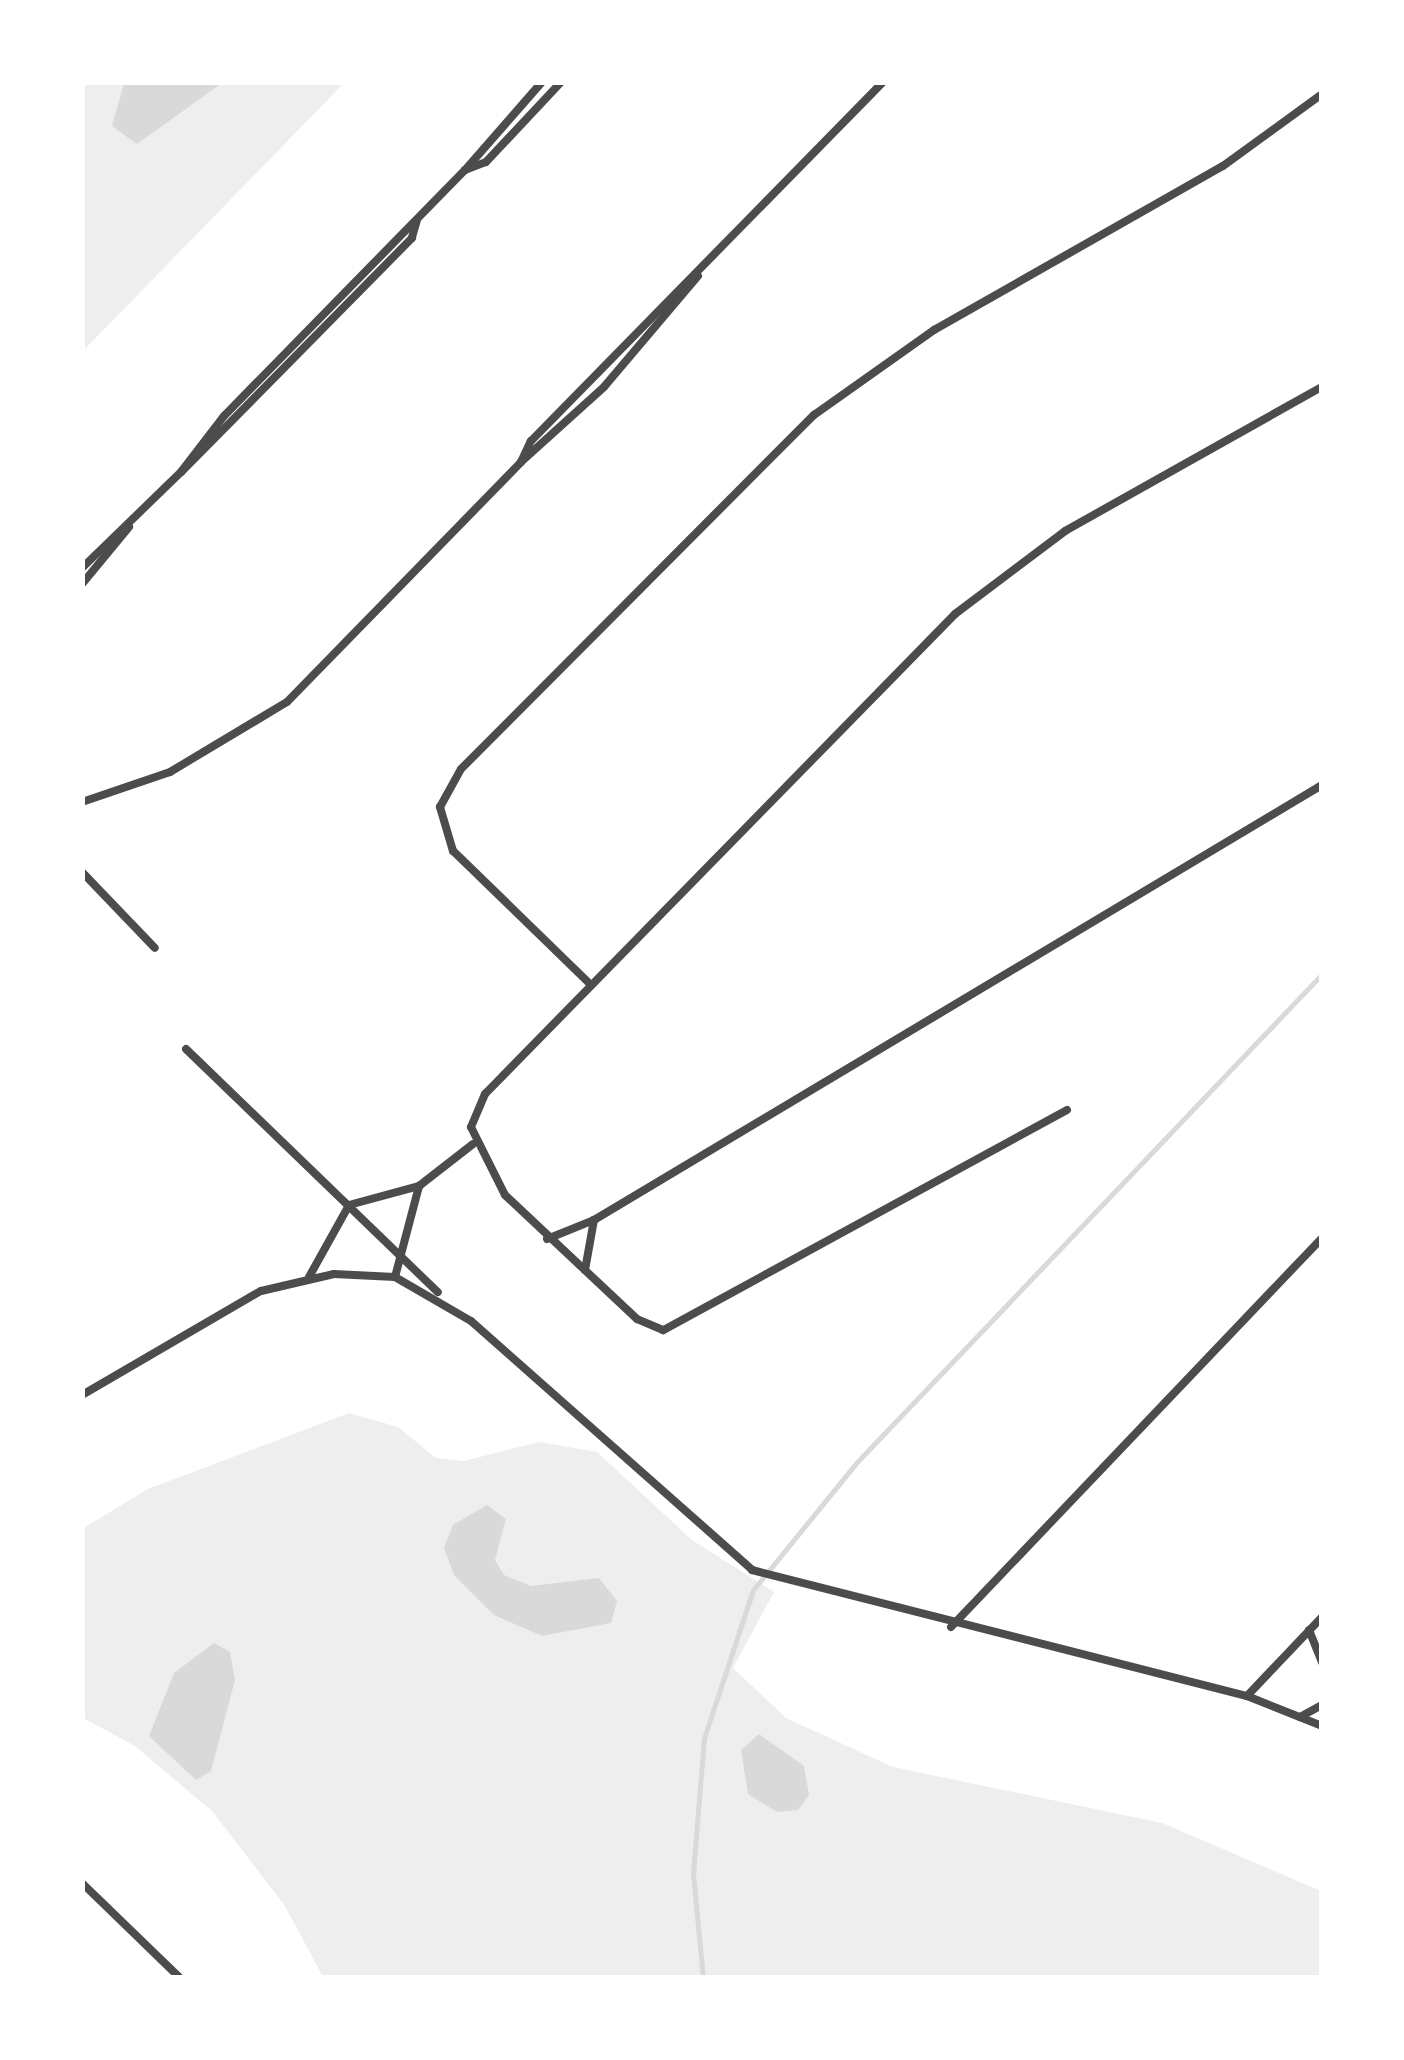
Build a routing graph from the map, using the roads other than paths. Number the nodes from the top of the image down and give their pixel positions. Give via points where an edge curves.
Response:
1 (542, 82) edge
2 (561, 82) edge
3 (883, 82) edge
4 (1322, 94) edge
5 (465, 170) junction
6 (417, 220) junction
7 (698, 276) junction
8 (266, 373) junction
9 (594, 377) junction
10 (276, 381) junction
11 (604, 386) junction
12 (1322, 387) edge
13 (521, 462) junction
14 (181, 472) junction
15 (129, 526) junction
16 (82, 568) edge
17 (82, 584) edge
18 (1322, 784) edge
19 (82, 802) edge
20 (82, 872) edge
21 (155, 948) dead end
22 (590, 984) junction
23 (186, 1049) dead end
24 (1067, 1110) dead end
25 (473, 1144) junction
26 (419, 1186) junction
27 (350, 1205) junction
28 (594, 1220) junction
29 (548, 1239) junction
30 (1321, 1240) edge
31 (402, 1249) junction
32 (585, 1270) junction
33 (309, 1276) junction
34 (394, 1276) junction
35 (441, 1296) junction
36 (82, 1395) edge
37 (1322, 1616) edge
38 (951, 1627) junction
39 (1309, 1630) junction
40 (1322, 1663) edge
41 (1247, 1696) junction
42 (1322, 1704) edge
43 (1300, 1717) junction
44 (1322, 1726) edge
45 (82, 1883) edge
46 (180, 1978) edge

1 - 5 street
2 - 5 street via 486,162
3 - 7 street
4 - 22 street via 1209,174 934,330 814,415 461,770 440,807 452,851
5 - 6 street
6 - 8 street
6 - 10 street via 412,238
7 - 9 street
7 - 11 street
8 - 10 street
8 - 14 street
9 - 11 street
9 - 13 street
10 - 14 street
11 - 13 street
12 - 22 street via 1066,531 954,614
13 - 19 street via 287,702 170,772
14 - 15 street
15 - 16 street
15 - 17 street
18 - 28 street
20 - 21 street
22 - 25 street via 485,1094
23 - 27 street
24 - 32 street via 669,1329 637,1320
25 - 26 street
25 - 29 street via 486,1172
26 - 27 street
26 - 31 street
27 - 31 street
27 - 33 street
28 - 29 street
28 - 32 street
29 - 32 street
30 - 38 street
31 - 34 street
31 - 35 street
33 - 34 street
33 - 36 street via 244,1300
34 - 35 street
35 - 38 street via 752,1570
37 - 39 street
38 - 41 street
39 - 40 street
39 - 41 street
41 - 43 street
42 - 43 street
43 - 44 street
45 - 46 street

